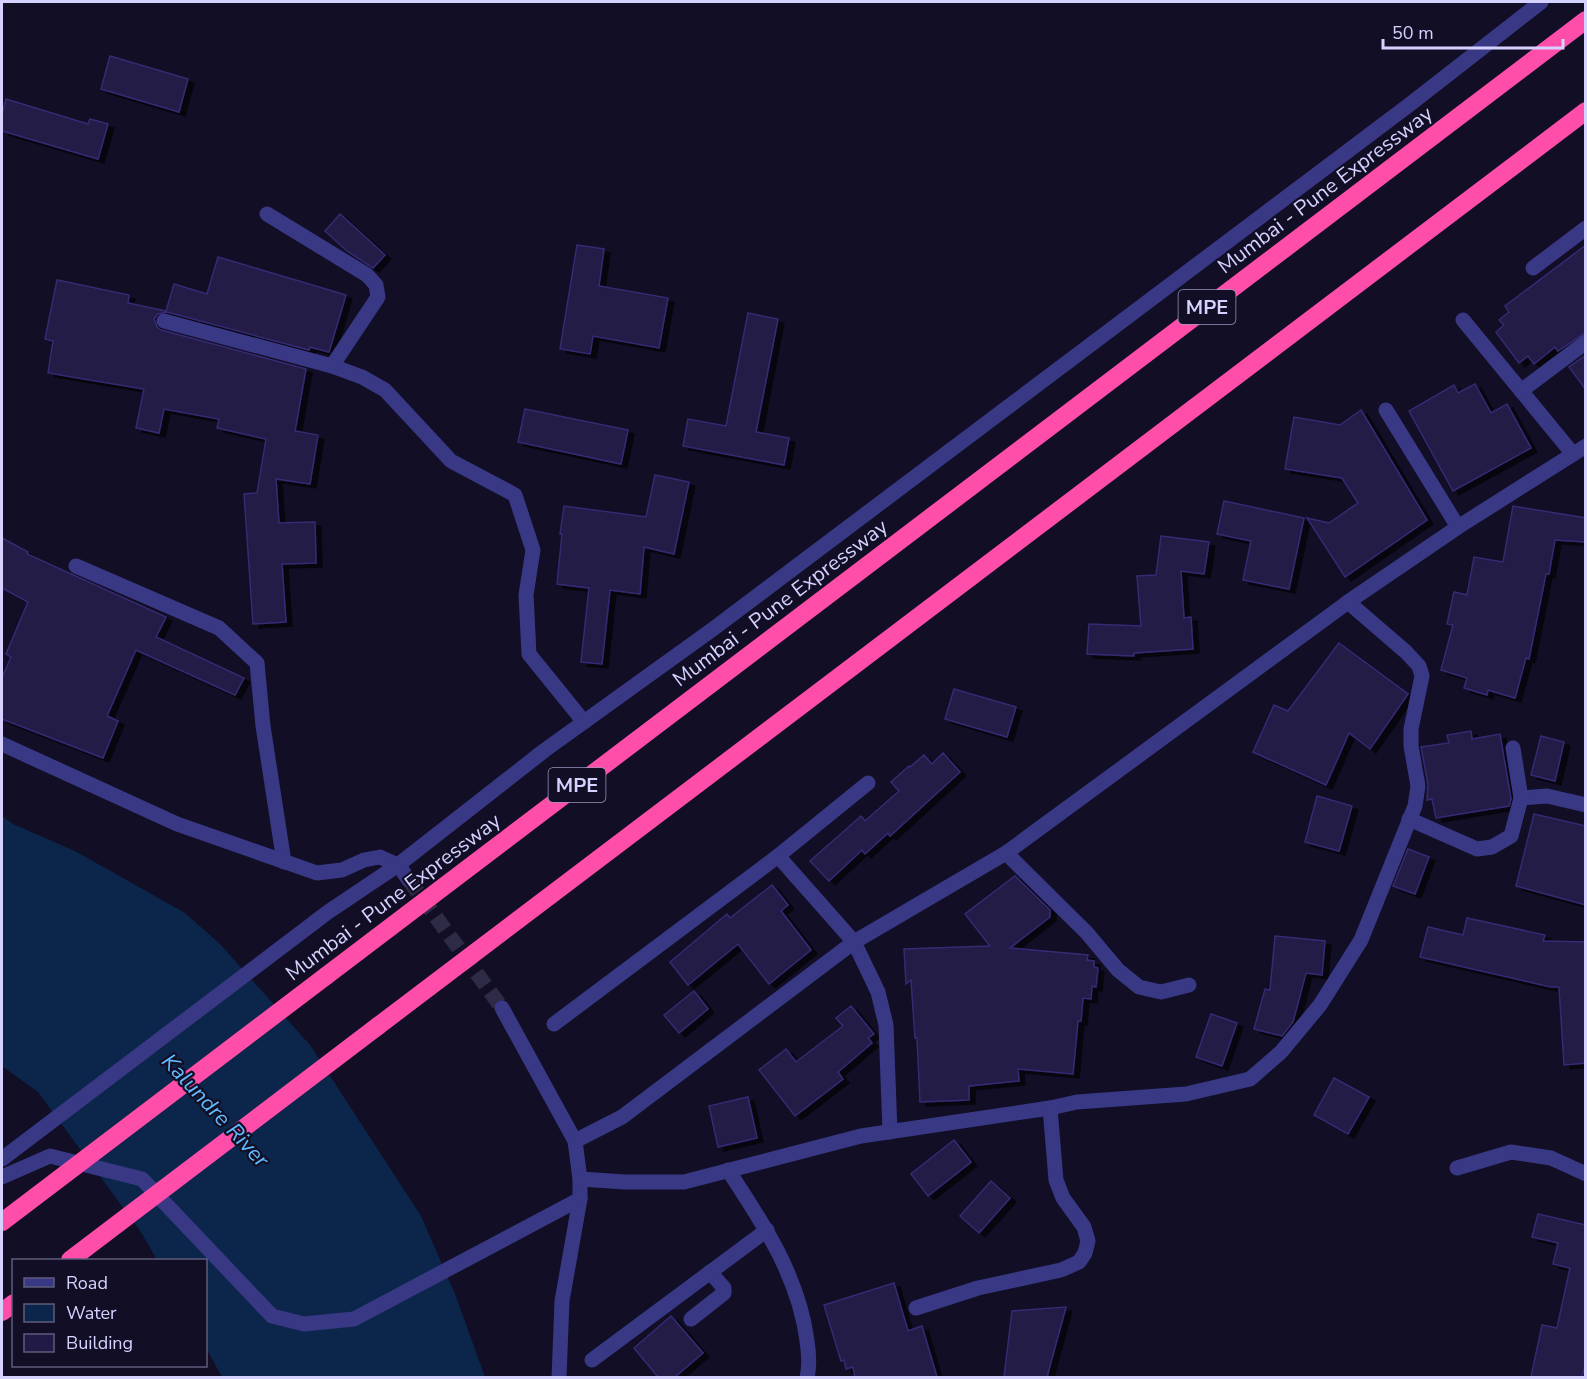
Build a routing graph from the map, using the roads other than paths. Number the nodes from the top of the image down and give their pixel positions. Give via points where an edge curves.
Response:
1 (1541, 2) edge
2 (1586, 20) edge
3 (1586, 111) edge
4 (267, 214) dead end
5 (1586, 228) edge
6 (1533, 268) dead end
7 (1463, 320) dead end
8 (164, 321) dead end
9 (1586, 342) edge
10 (332, 366) junction
11 (1521, 391) junction
12 (1386, 410) dead end
13 (1579, 450) edge
14 (1458, 527) junction
15 (76, 566) dead end
16 (1348, 602) junction
17 (584, 722) junction
18 (2, 744) edge
19 (1513, 748) dead end
20 (868, 783) dead end
21 (1521, 798) junction
22 (1586, 805) edge
23 (1409, 819) junction
24 (1006, 853) junction
25 (778, 856) junction
26 (284, 862) junction
27 (398, 865) junction
28 (409, 880) tunnel mouth
29 (854, 942) junction
30 (1190, 985) dead end
31 (502, 1008) tunnel mouth
32 (554, 1024) dead end
33 (1050, 1108) junction
34 (890, 1132) junction
35 (575, 1141) junction
36 (3, 1158) edge
37 (1457, 1168) dead end
38 (728, 1170) junction
39 (1586, 1174) edge
40 (2, 1177) edge
41 (580, 1179) junction
42 (580, 1199) junction
43 (2, 1222) edge
44 (767, 1230) junction
45 (71, 1259) edge
46 (710, 1272) junction
47 (916, 1308) dead end
48 (691, 1319) dead end
49 (591, 1360) dead end
50 (559, 1377) edge
51 (807, 1377) edge

1 - 17 street via 761,593
2 - 43 highway, Mumbai - Pune Expressway / MPE, bridge
3 - 45 highway, bridge
4 - 10 street via 367,275 376,285 378,297
5 - 6 street
7 - 11 street
8 - 10 street
9 - 11 street
10 - 17 street via 385,390 451,461 515,495 533,550 526,595 529,654
11 - 13 street
12 - 14 street
13 - 14 street
14 - 16 street
15 - 26 street via 219,628 257,663
16 - 23 street via 1406,652 1419,666 1422,676 1411,729 1418,786
16 - 24 street
17 - 27 street
18 - 26 street via 177,824
19 - 21 street
20 - 25 street
21 - 22 street via 1547,796
21 - 23 street via 1511,836 1492,847 1477,849
23 - 33 street via 1361,940 1320,1005 1281,1052 1250,1079 1186,1094 1077,1102
24 - 29 street
24 - 30 street via 1139,987 1161,992
25 - 29 street
25 - 32 street
26 - 27 street via 317,873 342,870 380,857
27 - 28 street
27 - 36 street via 328,912
29 - 34 street via 878,992 886,1025
29 - 35 street via 622,1117
31 - 35 street
33 - 34 street
33 - 47 street via 1056,1180 1088,1241 1079,1262
34 - 38 street
35 - 41 street
37 - 39 street via 1511,1152 1551,1158
38 - 41 street via 684,1182
38 - 44 street
40 - 42 street via 50,1156 142,1179 272,1316 304,1324 354,1319
41 - 42 street
42 - 50 street via 562,1301
44 - 46 street
44 - 51 street via 792,1282 805,1326 810,1365
46 - 48 street via 724,1293
46 - 49 street

